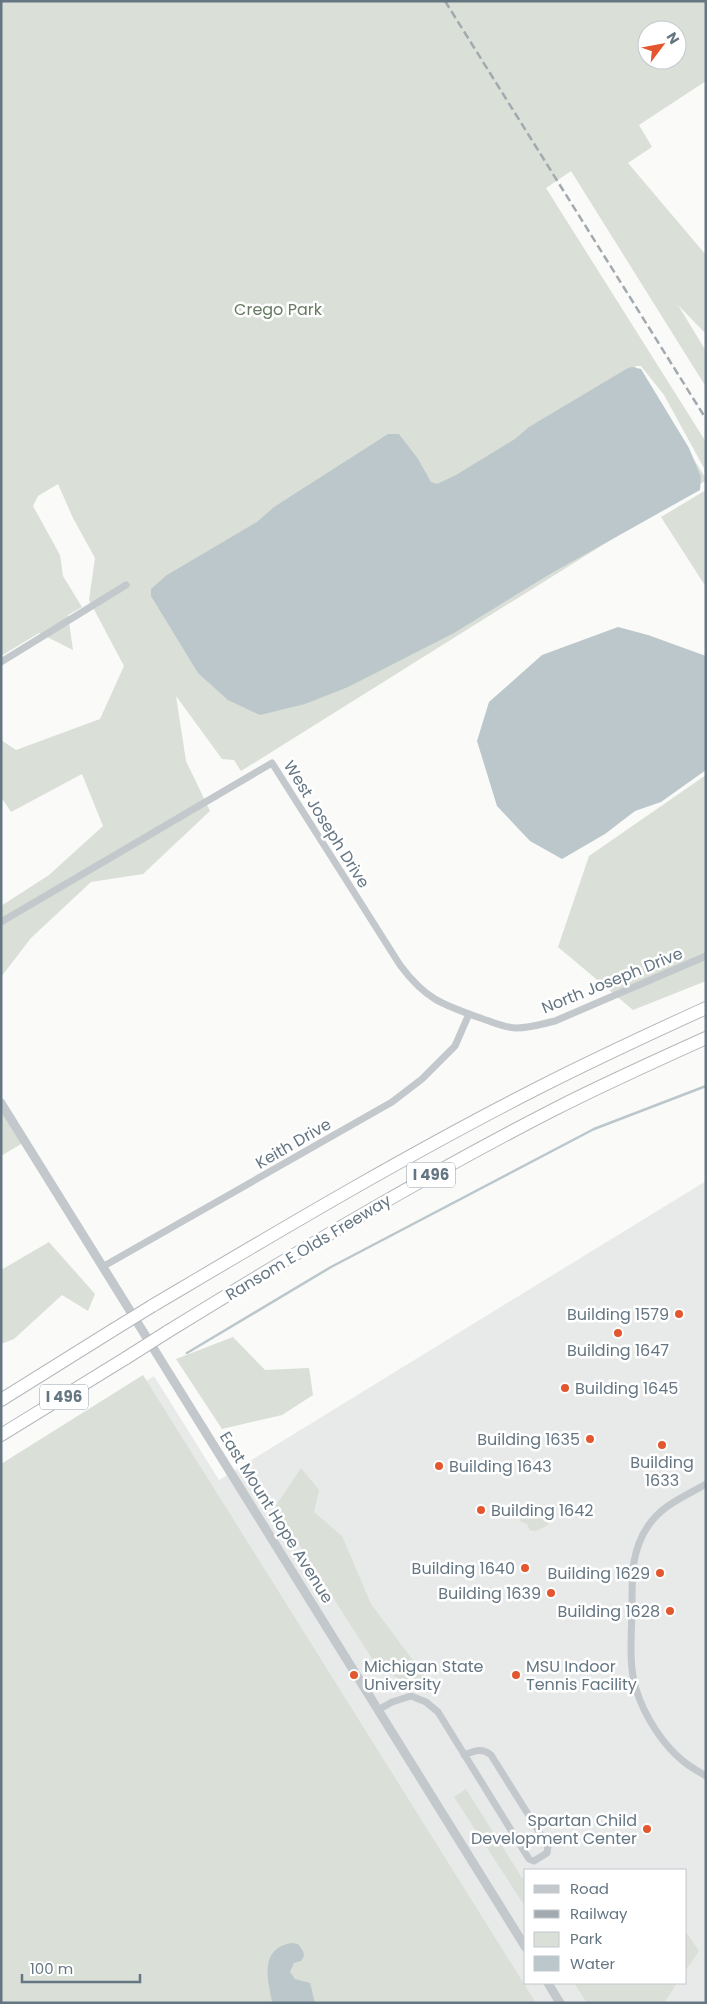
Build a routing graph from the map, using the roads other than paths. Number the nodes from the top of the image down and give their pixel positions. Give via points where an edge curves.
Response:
1 (126, 586) dead end
2 (1, 662) edge
3 (1, 922) edge
4 (706, 956) edge
5 (706, 1008) edge
6 (469, 1014) junction
7 (706, 1038) edge
8 (1, 1103) edge
9 (104, 1266) junction
10 (1, 1400) edge
11 (1, 1435) edge
12 (706, 1484) edge
13 (378, 1710) junction
14 (464, 1755) junction
15 (706, 1776) edge
16 (524, 1945) edge
17 (549, 1984) edge
18 (560, 2003) edge

1 - 2 street
3 - 6 street, West Joseph Drive via 272,763 414,983 443,1005
4 - 6 street, North Joseph Drive via 555,1020 533,1026 502,1026
5 - 10 highway, Ransom E Olds Freeway / I 496, bridge via 630,1042 484,1116 152,1306
6 - 9 street, Keith Drive via 455,1046 428,1074 392,1102
7 - 11 highway, Ransom E Olds Freeway / I 496, bridge via 565,1104 459,1160 306,1247
8 - 9 street, East Mount Hope Avenue
9 - 13 street, East Mount Hope Avenue
12 - 15 street via 663,1508 636,1547 632,1562 631,1650 636,1688 648,1718 682,1761
13 - 14 street via 411,1696 426,1702 438,1712
13 - 16 street, East Mount Hope Avenue
14 - 14 street via 481,1750 491,1755 548,1846 547,1853 534,1861 529,1859
17 - 18 street

